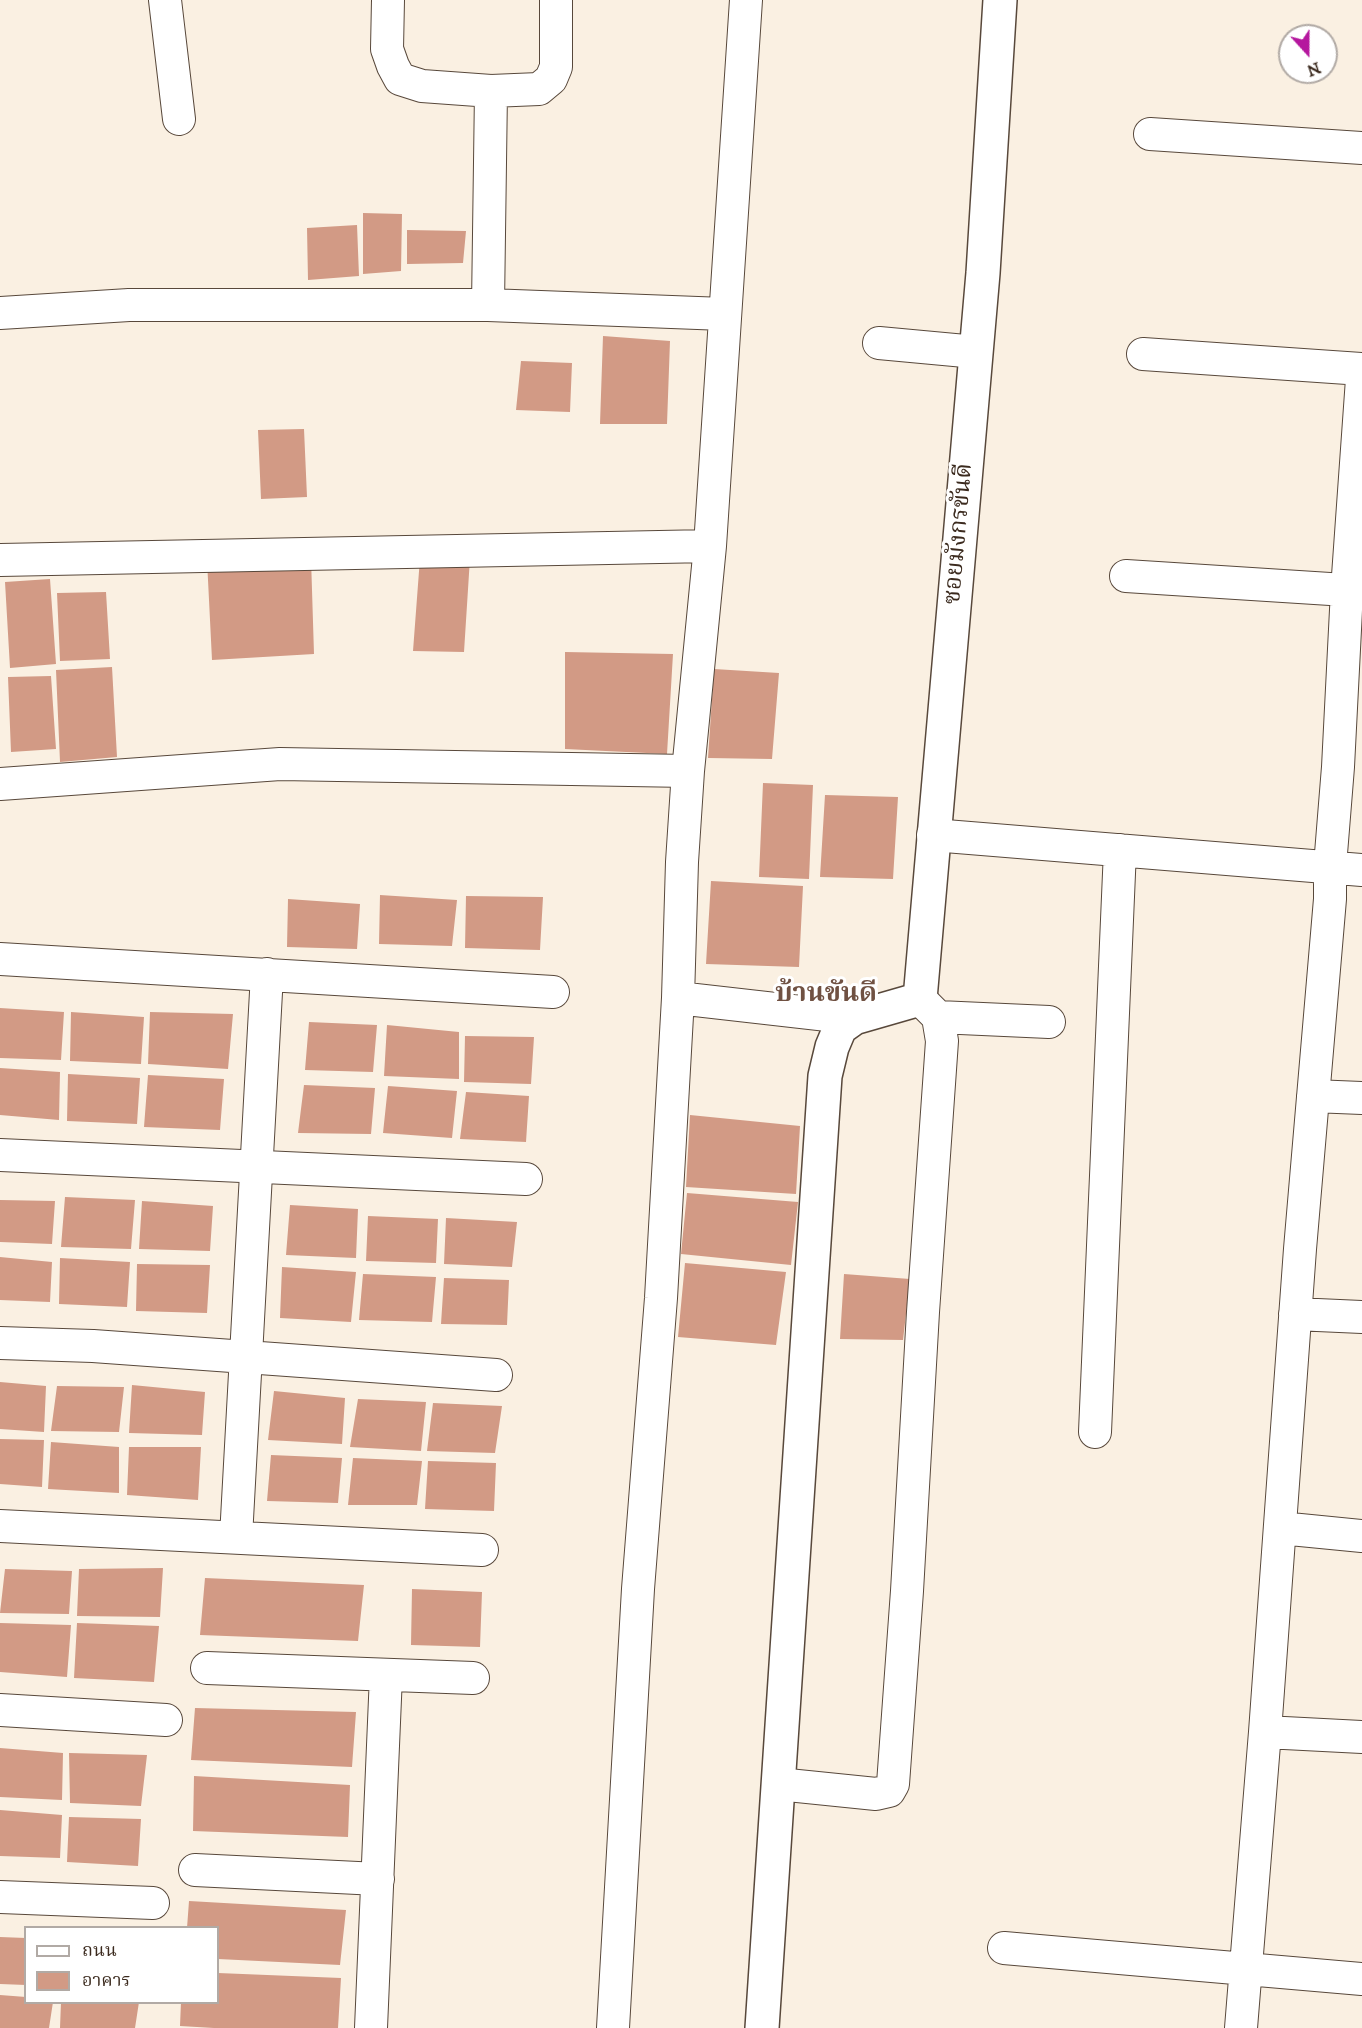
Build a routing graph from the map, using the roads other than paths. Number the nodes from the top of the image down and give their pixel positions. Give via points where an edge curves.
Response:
1 (165, 0) edge
2 (388, 0) edge
3 (556, 0) edge
4 (746, 0) edge
5 (1000, 0) edge
6 (491, 91) junction
7 (178, 119) dead end
8 (1150, 134) dead end
9 (1362, 148) edge
10 (488, 305) junction
11 (0, 314) edge
12 (724, 314) junction
13 (879, 343) dead end
14 (976, 352) junction
15 (1143, 354) dead end
16 (1362, 369) edge
17 (1362, 379) edge
18 (710, 546) junction
19 (0, 560) edge
20 (1126, 576) dead end
21 (1354, 591) edge
22 (688, 771) junction
23 (0, 784) edge
24 (933, 835) junction
25 (1120, 850) junction
26 (1330, 866) junction
27 (1362, 870) edge
28 (0, 959) edge
29 (267, 974) junction
30 (553, 992) dead end
31 (678, 998) junction
32 (929, 1008) junction
33 (854, 1018) junction
34 (1049, 1022) dead end
35 (1313, 1096) junction
36 (1362, 1098) edge
37 (0, 1155) edge
38 (256, 1168) junction
39 (526, 1179) dead end
40 (1296, 1314) junction
41 (1362, 1317) edge
42 (0, 1343) edge
43 (246, 1358) junction
44 (496, 1375) dead end
45 (1095, 1432) dead end
46 (0, 1526) edge
47 (1280, 1528) junction
48 (1362, 1536) edge
49 (236, 1537) junction
50 (482, 1550) dead end
51 (207, 1668) dead end
52 (386, 1675) junction
53 (473, 1678) dead end
54 (0, 1710) edge
55 (166, 1720) dead end
56 (1265, 1732) junction
57 (1362, 1737) edge
58 (778, 1784) junction
59 (195, 1870) dead end
60 (378, 1879) junction
61 (0, 1897) edge
62 (153, 1903) dead end
63 (1004, 1948) dead end
64 (1245, 1970) junction
65 (1362, 1979) edge
66 (371, 2028) edge
67 (613, 2028) edge
68 (762, 2028) edge
69 (1241, 2028) edge

1 - 7 street
2 - 6 street via 387,49 400,79 422,86
3 - 6 street via 556,67 551,79 539,89
4 - 12 street
5 - 14 street, ซอยมังกรขันดี
6 - 10 street
8 - 9 street
10 - 11 street via 129,305
10 - 12 street
12 - 18 street
13 - 14 street
14 - 24 street, ซอยมังกรขันดี
15 - 16 street
17 - 21 street
18 - 19 street
18 - 22 street
20 - 21 street
21 - 26 street
22 - 23 street via 280,764
22 - 31 street
24 - 25 street
24 - 32 street, ซอยมังกรขันดี
25 - 26 street
25 - 45 street
26 - 27 street
26 - 35 street
28 - 29 street
29 - 30 street
29 - 38 street
31 - 33 street
31 - 67 street
32 - 33 street
32 - 34 street
32 - 58 street via 942,1041 893,1784 889,1791 876,1794
33 - 58 street via 840,1028 825,1076
35 - 36 street
35 - 40 street
37 - 38 street
38 - 39 street
38 - 43 street
40 - 41 street
40 - 47 street
42 - 43 street
43 - 44 street
43 - 49 street
46 - 49 street
47 - 48 street
47 - 56 street
49 - 50 street
51 - 52 street
52 - 53 street
52 - 60 street
54 - 55 street
56 - 57 street
56 - 64 street
58 - 68 street
59 - 60 street
60 - 66 street
61 - 62 street
63 - 64 street
64 - 65 street
64 - 69 street

